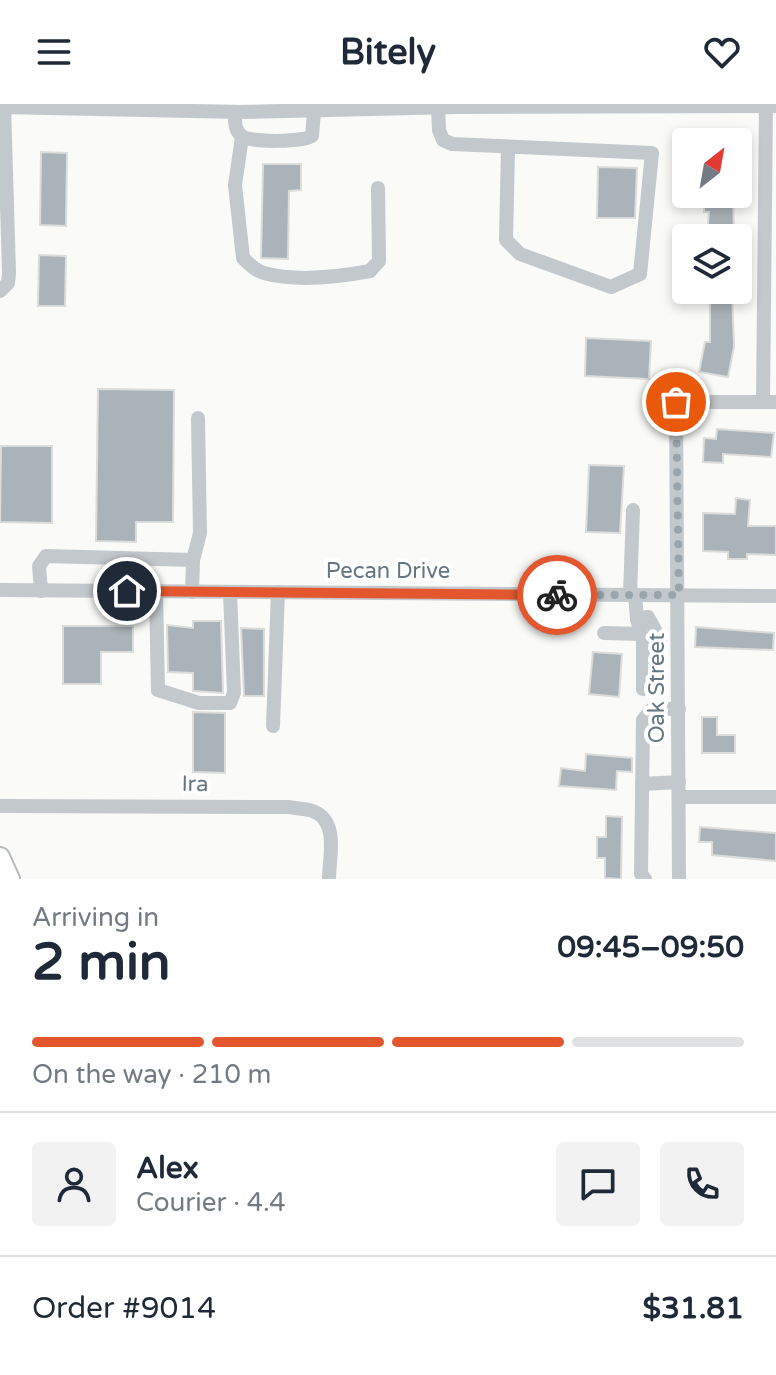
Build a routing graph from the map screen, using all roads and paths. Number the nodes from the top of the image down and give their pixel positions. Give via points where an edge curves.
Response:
1 (560, 105) edge
2 (644, 105) edge
3 (769, 105) edge
4 (2, 106) edge
5 (75, 106) edge
6 (190, 108) edge
7 (438, 108) junction
8 (235, 112) junction
9 (314, 112) junction
10 (242, 137) junction
11 (508, 148) junction
12 (378, 188) dead end
13 (0, 291) edge
14 (770, 402) edge
15 (198, 418) dead end
16 (633, 510) dead end
17 (193, 560) junction
18 (0, 590) edge
19 (41, 591) junction
20 (156, 591) junction
21 (192, 592) junction
22 (230, 592) junction
23 (278, 592) junction
24 (632, 595) junction
25 (679, 595) junction
26 (776, 596) edge
27 (637, 619) junction
28 (604, 633) dead end
29 (679, 637) junction
30 (642, 638) junction
31 (660, 639) junction
32 (643, 689) dead end
33 (679, 709) junction
34 (273, 726) dead end
35 (642, 784) junction
36 (679, 790) junction
37 (776, 797) edge
38 (0, 806) edge
39 (0, 857) edge
40 (10, 879) edge
41 (329, 879) edge
42 (645, 879) edge
43 (679, 879) edge

1 - 2 street
1 - 7 street
2 - 3 street
3 - 14 street, Oak Street
4 - 5 street
4 - 13 street via 9,273
5 - 6 street
6 - 8 street
7 - 9 street
7 - 11 street via 443,140
8 - 9 street
8 - 10 street
9 - 10 street via 307,139
10 - 12 street via 235,185 239,231 243,258 261,273 370,271 379,261
11 - 11 street via 652,153 640,274 611,287 520,254 506,240
14 - 25 street, Oak Street via 676,402
15 - 17 street via 200,533
16 - 24 street
17 - 19 street via 46,556 39,566
17 - 21 street
18 - 19 street, Pecan Drive
19 - 20 street, Pecan Drive
20 - 21 street, Pecan Drive
20 - 22 street via 158,690 199,703 230,703 234,693
21 - 22 street, Pecan Drive
22 - 23 street, Pecan Drive
23 - 24 street, Pecan Drive
23 - 34 street
24 - 25 street, Pecan Drive
24 - 27 street
25 - 26 street, Pecan Drive
25 - 29 street, Oak Street
27 - 30 street
27 - 31 street via 648,617
28 - 30 street
29 - 31 street
29 - 33 street, Oak Street
30 - 31 street
30 - 32 street
33 - 35 street via 652,709 643,720
33 - 36 street, Oak Street
35 - 36 street
35 - 42 street
36 - 37 street
36 - 43 street, Oak Street
38 - 41 street, Ira via 315,811 331,833
39 - 40 main road

